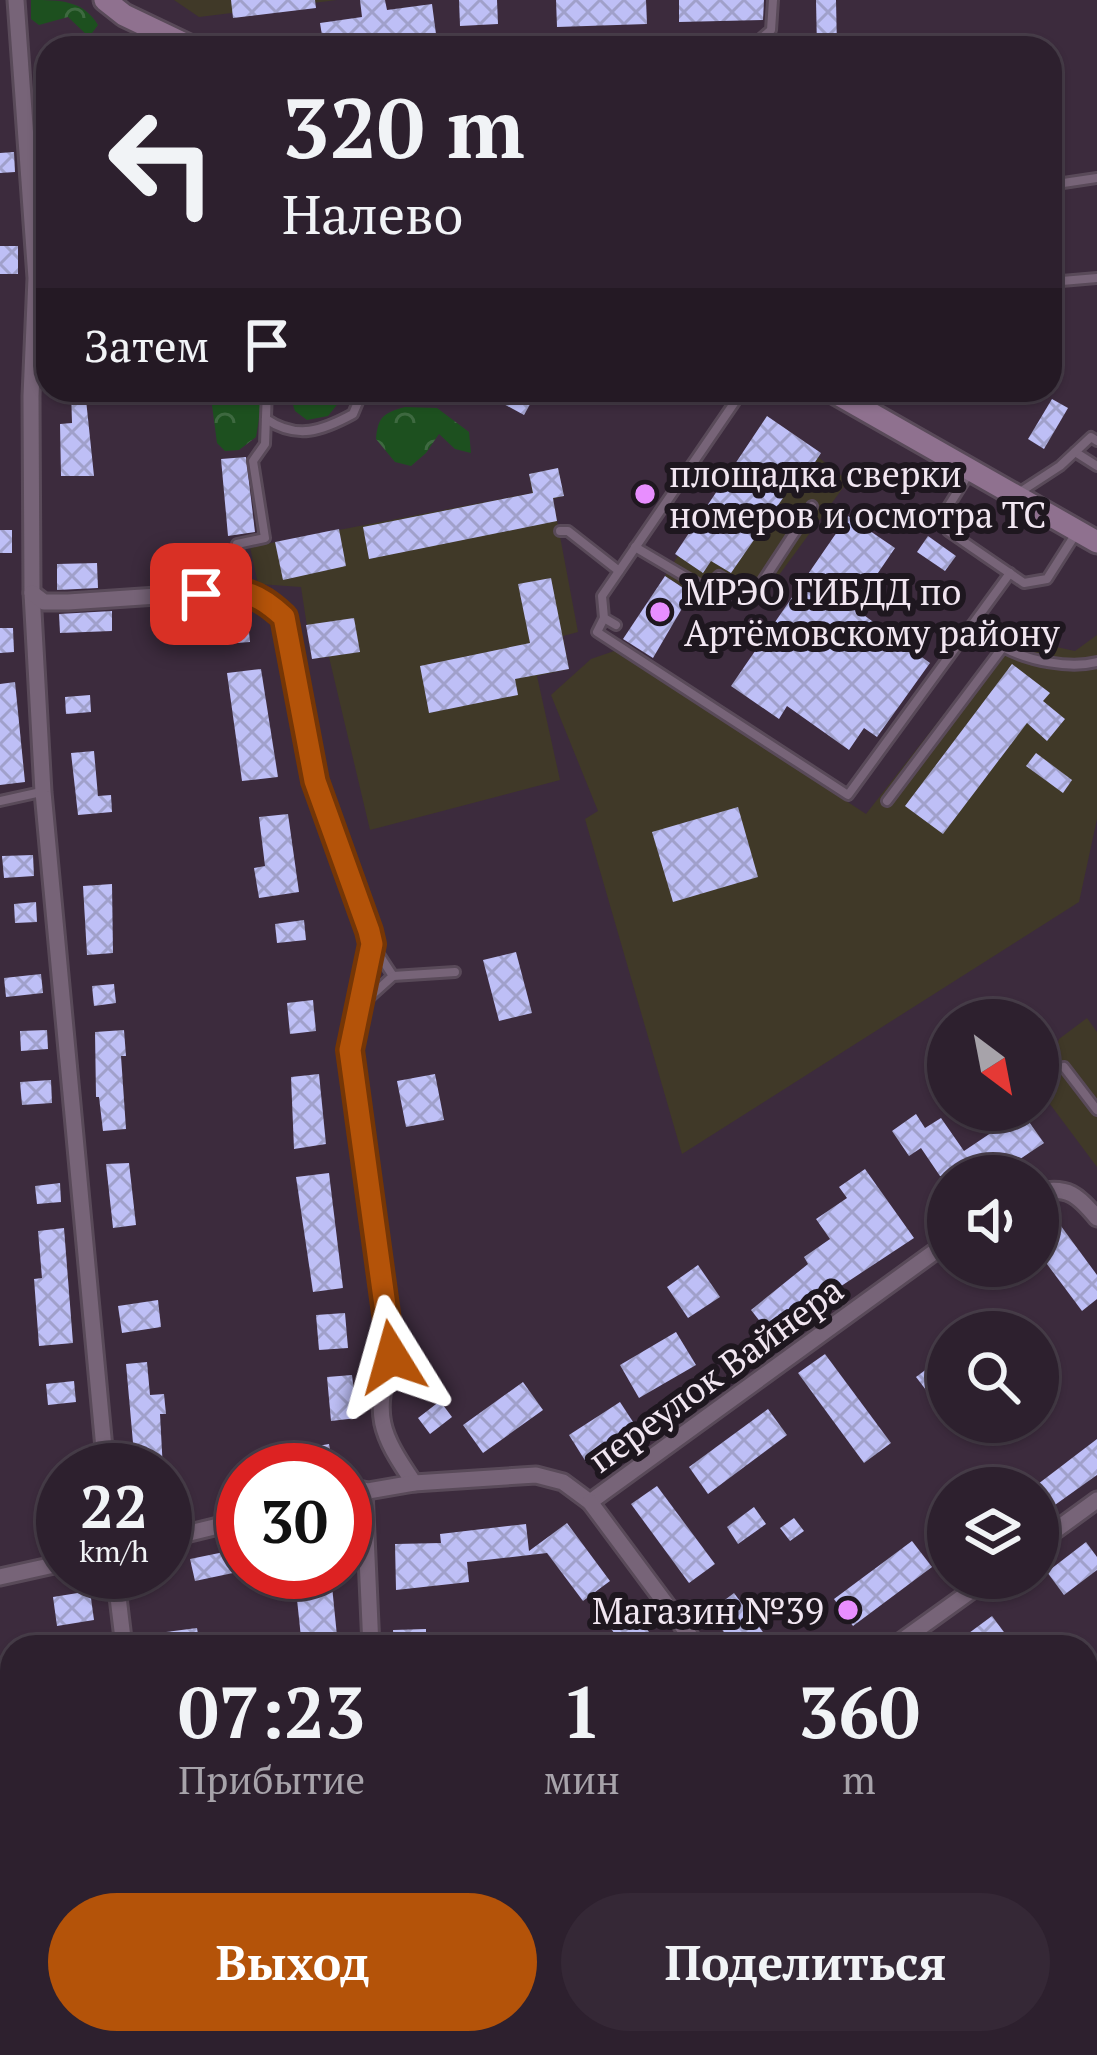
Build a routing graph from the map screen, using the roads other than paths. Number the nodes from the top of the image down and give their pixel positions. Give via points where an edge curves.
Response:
1 (16, 0) edge
2 (105, 0) edge
3 (773, 0) edge
4 (168, 36) edge
5 (764, 36) edge
6 (1097, 178) edge
7 (1062, 182) edge
8 (1097, 278) edge
9 (1062, 280) edge
10 (267, 402) edge
11 (358, 402) edge
12 (735, 402) edge
13 (851, 402) edge
14 (266, 419) junction
15 (1097, 441) edge
16 (1079, 448) junction
17 (1097, 454) edge
18 (1097, 466) edge
19 (971, 469) junction
20 (1017, 494) junction
21 (812, 506) dead end
22 (560, 531) dead end
23 (1088, 536) edge
24 (635, 547) junction
25 (619, 571) junction
26 (1010, 573) junction
27 (246, 590) junction
28 (32, 593) junction
29 (604, 618) junction
30 (616, 625) dead end
31 (1097, 662) edge
32 (43, 792) junction
33 (887, 801) dead end
34 (0, 802) edge
35 (372, 944) junction
36 (455, 972) dead end
37 (393, 976) junction
38 (362, 1004) junction
39 (1064, 1067) dead end
40 (1097, 1110) edge
41 (1059, 1188) edge
42 (1097, 1218) edge
43 (927, 1258) edge
44 (103, 1443) edge
45 (414, 1483) junction
46 (372, 1489) edge
47 (1097, 1500) edge
48 (590, 1502) junction
49 (1059, 1528) edge
50 (36, 1569) edge
51 (0, 1577) edge
52 (119, 1599) edge
53 (369, 1599) edge
54 (960, 1599) edge
55 (123, 1635) edge
56 (370, 1635) edge
57 (689, 1635) edge
58 (910, 1635) edge

1 - 28 street via 36,278
2 - 4 main road
3 - 5 lane
6 - 7 lane
8 - 9 lane
10 - 14 lane
11 - 14 lane via 353,414 319,432 283,430
12 - 24 lane
13 - 19 main road
14 - 27 lane via 254,461 265,538 237,544
15 - 16 lane
16 - 17 lane
16 - 18 lane
16 - 20 lane
19 - 20 main road
19 - 26 lane via 943,515 948,531
20 - 23 main road
21 - 24 lane via 753,596 719,576 706,590
22 - 25 lane
23 - 26 lane via 1047,579 1024,583
24 - 25 lane
25 - 29 lane via 602,596
26 - 29 lane via 848,795 597,632
27 - 28 street via 68,602
27 - 35 street via 284,617 315,781
28 - 32 street
29 - 30 lane
31 - 33 lane via 1024,657 1004,647
32 - 34 lane
32 - 44 street
35 - 37 lane
35 - 38 street
36 - 37 lane
37 - 38 lane
38 - 45 street via 350,1050 392,1357 377,1400 389,1447
39 - 40 lane
41 - 42 street via 1078,1195
43 - 48 street, переулок Вайнера
45 - 46 street, переулок Вайнера
45 - 48 street, переулок Вайнера via 536,1474
47 - 49 street
48 - 57 street
50 - 51 street
52 - 55 street
53 - 56 street
54 - 58 street

